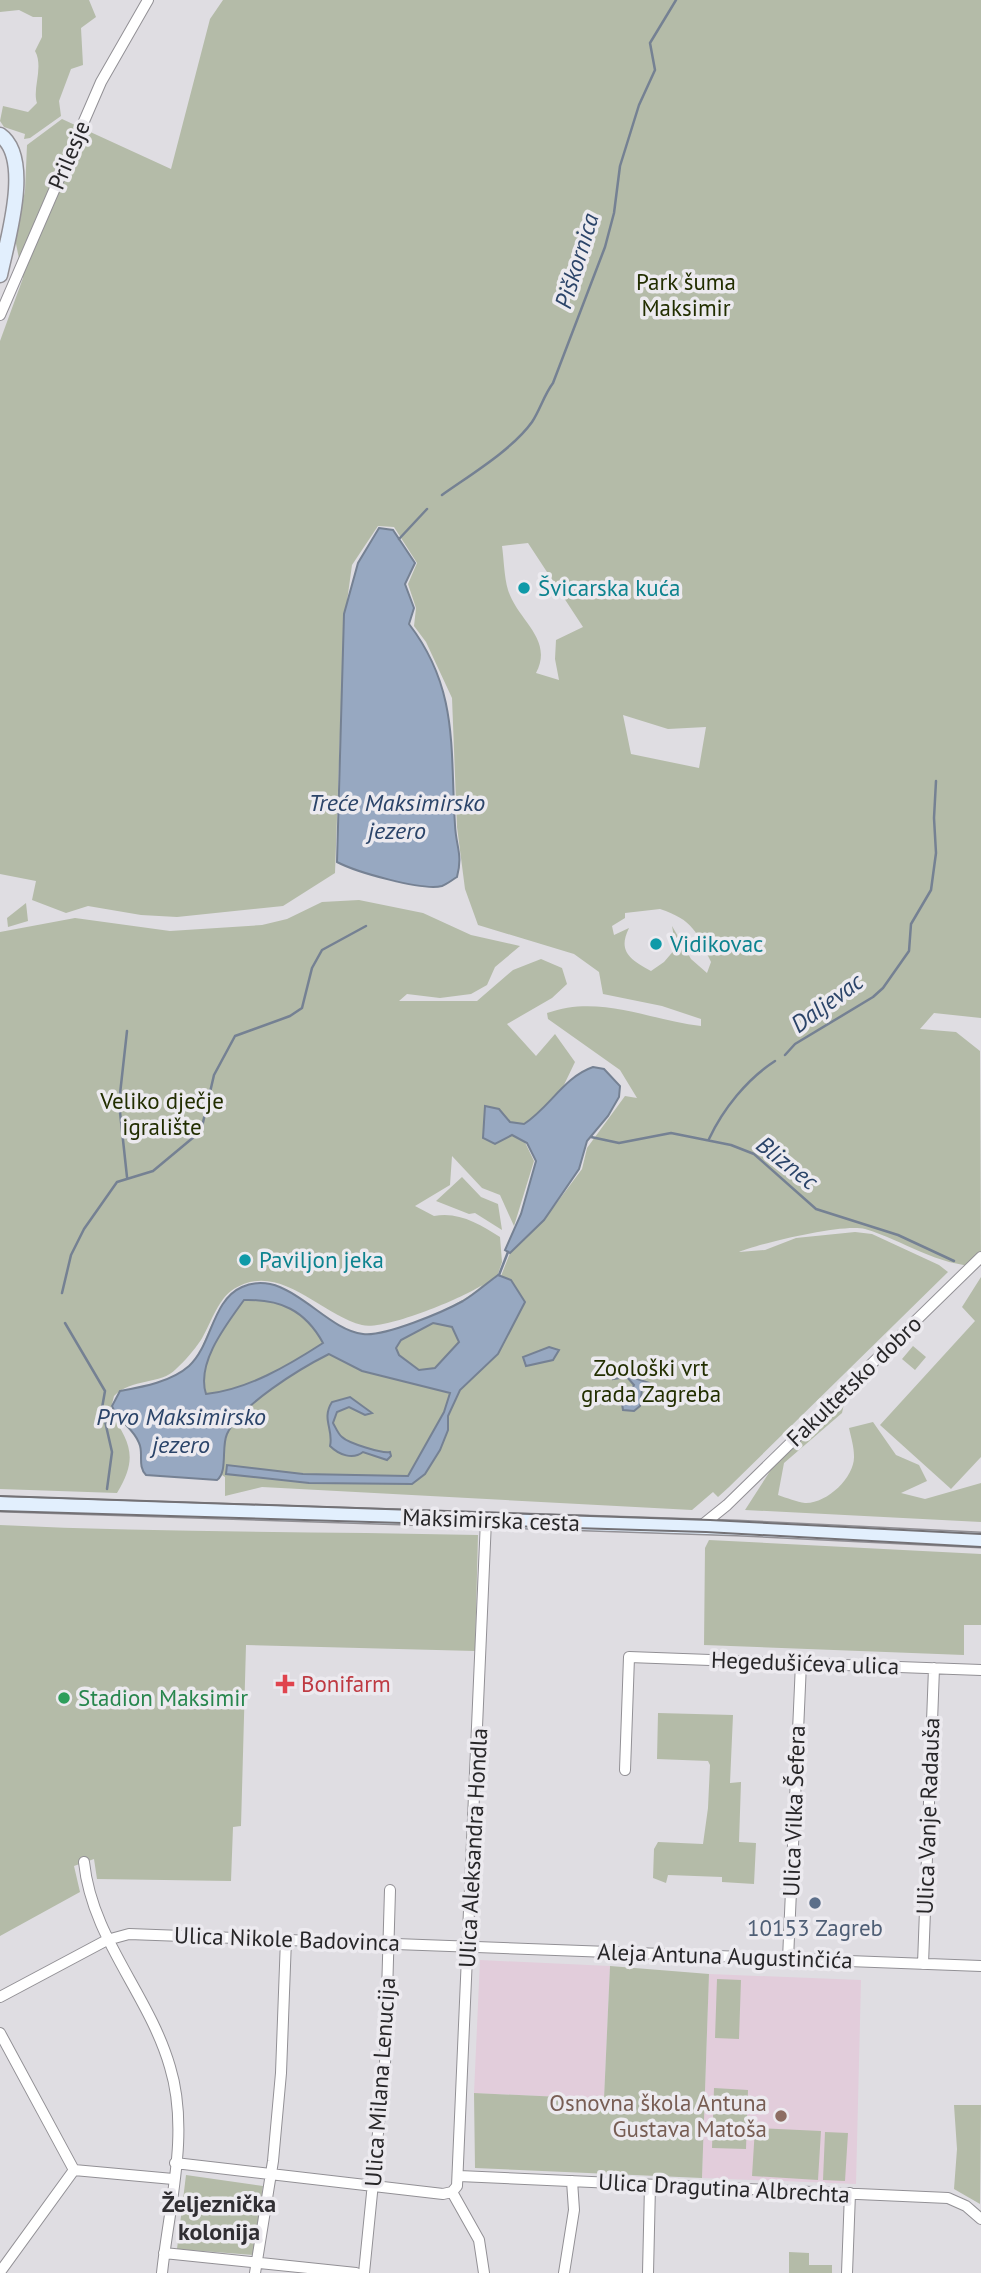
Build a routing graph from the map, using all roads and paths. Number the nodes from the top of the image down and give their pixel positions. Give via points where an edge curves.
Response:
1 (148, 0) edge
2 (0, 135) edge
3 (0, 275) edge
4 (0, 315) edge
5 (981, 1257) edge
6 (0, 1504) edge
7 (727, 1506) junction
8 (486, 1520) junction
9 (699, 1527) junction
10 (737, 1528) junction
11 (981, 1540) edge
12 (801, 1663) junction
13 (934, 1668) junction
14 (981, 1670) edge
15 (625, 1770) dead end
16 (84, 1862) dead end
17 (390, 1890) dead end
18 (286, 1939) junction
19 (107, 1940) junction
20 (388, 1942) junction
21 (468, 1945) junction
22 (788, 1959) junction
23 (923, 1964) junction
24 (981, 1966) edge
25 (0, 1997) edge
26 (0, 2033) edge
27 (175, 2162) junction
28 (74, 2169) junction
29 (269, 2174) junction
30 (459, 2176) junction
31 (173, 2179) junction
32 (572, 2181) junction
33 (373, 2185) junction
34 (650, 2185) junction
35 (452, 2192) junction
36 (850, 2193) junction
37 (981, 2220) edge
38 (164, 2253) junction
39 (256, 2269) edge
40 (0, 2272) edge
41 (162, 2273) edge
42 (356, 2273) edge
43 (364, 2273) edge
44 (484, 2273) edge
45 (564, 2273) edge
46 (648, 2273) edge
47 (847, 2273) edge

1 - 4 street, Prilesje via 101,82
2 - 3 main road via 10,145 17,164
5 - 7 street, Fakultetsko dobro
6 - 8 main road, Maksimirska cesta
7 - 9 street, Fakultetsko dobro
7 - 10 street
8 - 9 main road, Maksimirska cesta
8 - 21 street, Ulica Aleksandra Hondla
9 - 10 main road, Maksimirska cesta
10 - 11 main road, Maksimirska cesta
12 - 13 street, Hegedušićeva ulica
12 - 15 street, Hegedušićeva ulica via 629,1657
12 - 22 street, Ulica Vilka Šefera
13 - 14 street, Hegedušićeva ulica
13 - 23 street, Ulica Vanje Radauša
16 - 19 street via 88,1890
17 - 20 street, Ulica Milana Lenucija
18 - 19 street, Ulica Nikole Badovinca via 130,1934
18 - 20 street, Ulica Nikole Badovinca
18 - 29 street via 283,2054
19 - 25 street, Ulica Nikole Badovinca
19 - 27 street via 170,2066 178,2114
20 - 21 street, Ulica Nikole Badovinca
20 - 33 street, Ulica Milana Lenucija via 385,2063
21 - 22 street, Aleja Antuna Augustinčića
21 - 30 street, Ulica Aleksandra Hondla
22 - 23 street, Aleja Antuna Augustinčića
23 - 24 street, Aleja Antuna Augustinčića
26 - 28 street
27 - 29 street
27 - 31 street
28 - 31 street
28 - 40 street
29 - 33 street
29 - 39 street
30 - 32 street, Ulica Dragutina Albrechta
30 - 35 street
31 - 38 street
32 - 34 street, Ulica Dragutina Albrechta
32 - 45 street via 574,2210
33 - 35 street
33 - 43 street, Ulica Milana Lenucija
34 - 36 street, Ulica Dragutina Albrechta
34 - 46 street
35 - 44 street via 479,2240
36 - 37 street, Ulica Dragutina Albrechta via 952,2199
36 - 47 street
38 - 39 street
38 - 41 street
39 - 42 street

